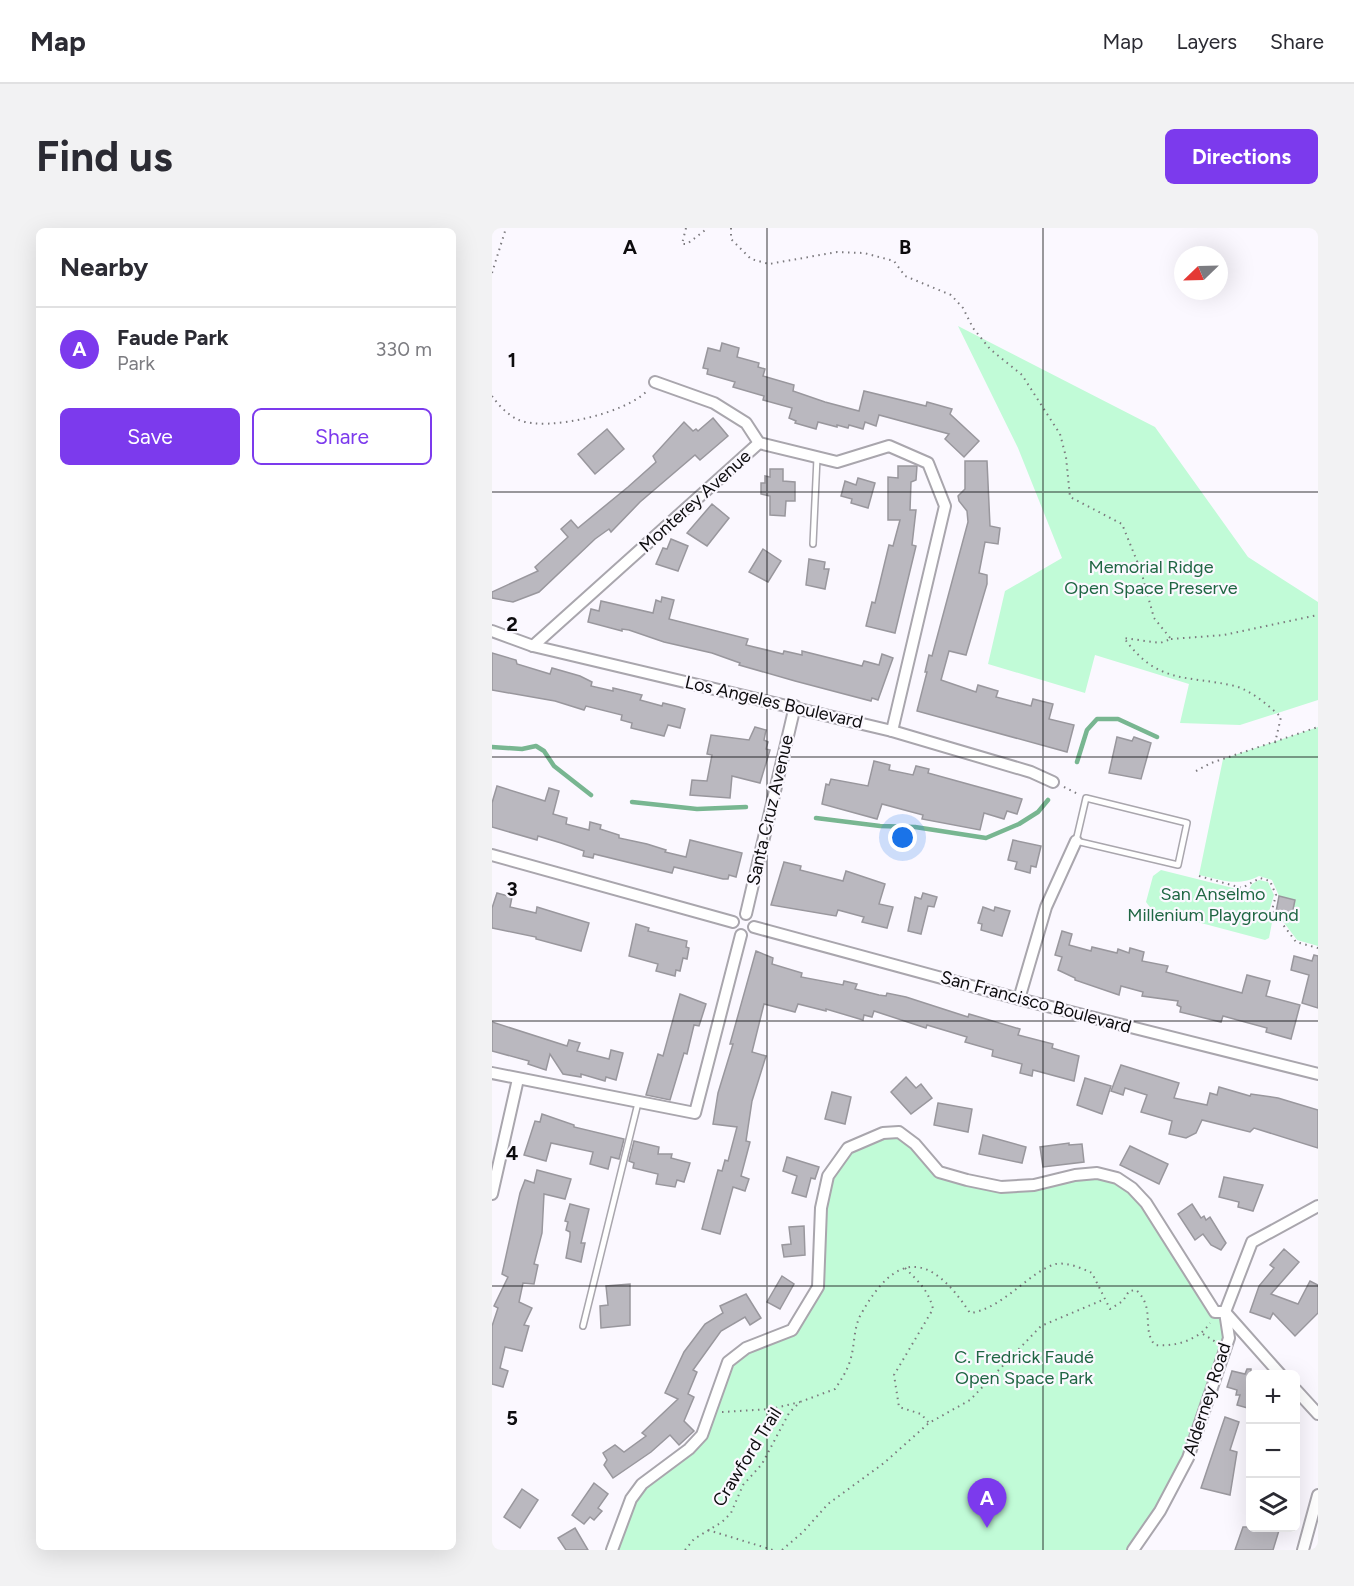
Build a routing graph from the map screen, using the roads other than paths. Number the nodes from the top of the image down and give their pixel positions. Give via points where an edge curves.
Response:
1 (655, 382) road end
2 (759, 443) junction
3 (817, 458) junction
4 (813, 544) dead end
5 (492, 631) edge
6 (533, 646) junction
7 (795, 706) junction
8 (892, 731) junction
9 (1053, 782) road end
10 (1076, 841) junction
11 (492, 855) edge
12 (746, 914) junction
13 (734, 922) junction
14 (754, 927) junction
15 (741, 934) junction
16 (1019, 999) junction
17 (492, 1073) edge
18 (1318, 1074) edge
19 (518, 1079) junction
20 (638, 1102) junction
21 (492, 1194) edge
22 (1318, 1206) edge
23 (1220, 1312) junction
24 (583, 1326) dead end
25 (1276, 1370) edge
26 (1300, 1394) edge
27 (1318, 1414) edge
28 (1318, 1495) edge
29 (612, 1550) edge
30 (1133, 1550) edge
31 (1302, 1550) edge

1 - 2 street via 714,403 746,423
2 - 3 street, Monterey Avenue
2 - 6 street, Monterey Avenue
3 - 4 lane
3 - 8 street, Monterey Avenue via 837,462 889,446 928,463 945,506
5 - 6 street, Los Angeles Boulevard
6 - 7 street, Los Angeles Boulevard
7 - 8 street, Los Angeles Boulevard
7 - 12 street, Santa Cruz Avenue
8 - 9 street, Los Angeles Boulevard
10 - 10 lane via 1178,865 1187,823 1086,798
10 - 16 street via 1046,907
11 - 13 street
12 - 13 street via 739,915
12 - 14 street
13 - 15 street
14 - 15 street via 748,934
14 - 16 street, San Francisco Boulevard
15 - 20 street via 694,1113
16 - 18 street, San Francisco Boulevard
17 - 19 street
19 - 20 street
19 - 21 street
20 - 24 lane
22 - 23 street, Alderney Road via 1252,1242
23 - 25 street
23 - 29 street via 1146,1203 1117,1178 1097,1173 1001,1187 939,1172 899,1132 883,1132 848,1148 828,1176 821,1208 818,1287 792,1330 746,1348 728,1362 702,1435 652,1474 637,1491
23 - 30 street, Alderney Road via 1228,1338 1188,1458 1160,1511
26 - 27 street
28 - 31 street

